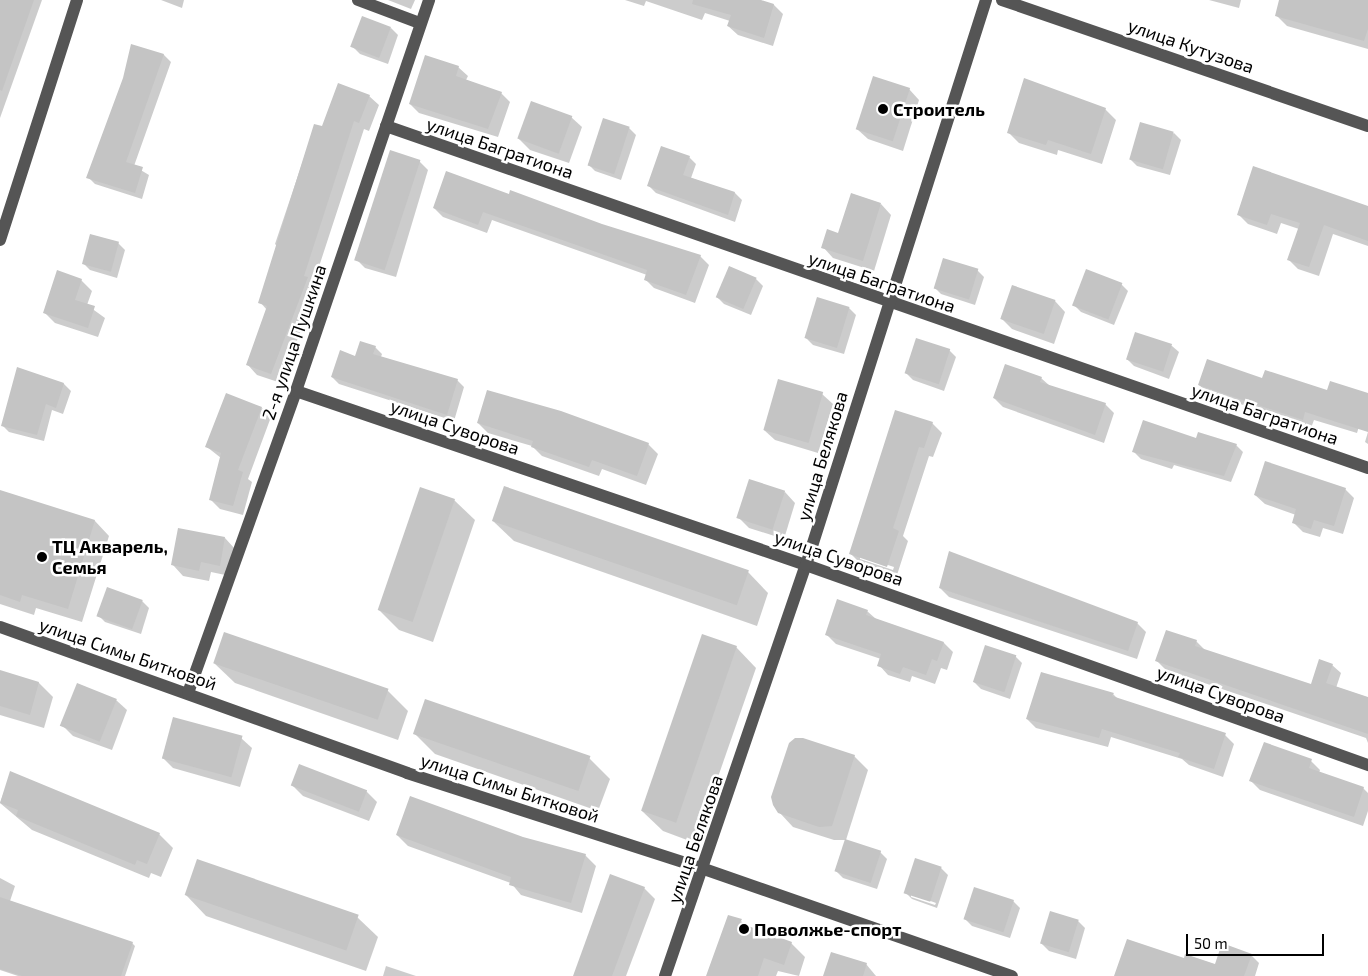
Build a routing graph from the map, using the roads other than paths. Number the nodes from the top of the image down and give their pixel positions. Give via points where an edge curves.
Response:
1 (77, 0) edge
2 (358, 0) edge
3 (428, 0) edge
4 (986, 0) edge
5 (1002, 0) edge
6 (420, 23) junction
7 (386, 126) junction
8 (1368, 126) edge
9 (0, 240) edge
10 (888, 303) junction
11 (296, 391) junction
12 (1368, 468) edge
13 (806, 564) junction
14 (0, 628) edge
15 (188, 693) junction
16 (1368, 764) edge
17 (704, 869) junction
18 (665, 976) edge
19 (1012, 976) edge

1 - 9 street
2 - 6 street
3 - 6 street, 2-я улица Пушкина
4 - 10 street, улица Белякова
5 - 8 street, улица Кутузова
6 - 7 street, 2-я улица Пушкина
7 - 10 street, улица Багратиона
7 - 11 street, 2-я улица Пушкина
10 - 12 street, улица Багратиона
10 - 13 street, улица Белякова
11 - 13 street, улица Суворова
11 - 15 street, 2-я улица Пушкина
13 - 16 street, улица Суворова
13 - 17 street, улица Белякова
14 - 15 street, улица Симы Битковой
15 - 17 street, улица Симы Битковой via 407,773
17 - 18 street, улица Белякова
17 - 19 street, улица Симы Битковой

